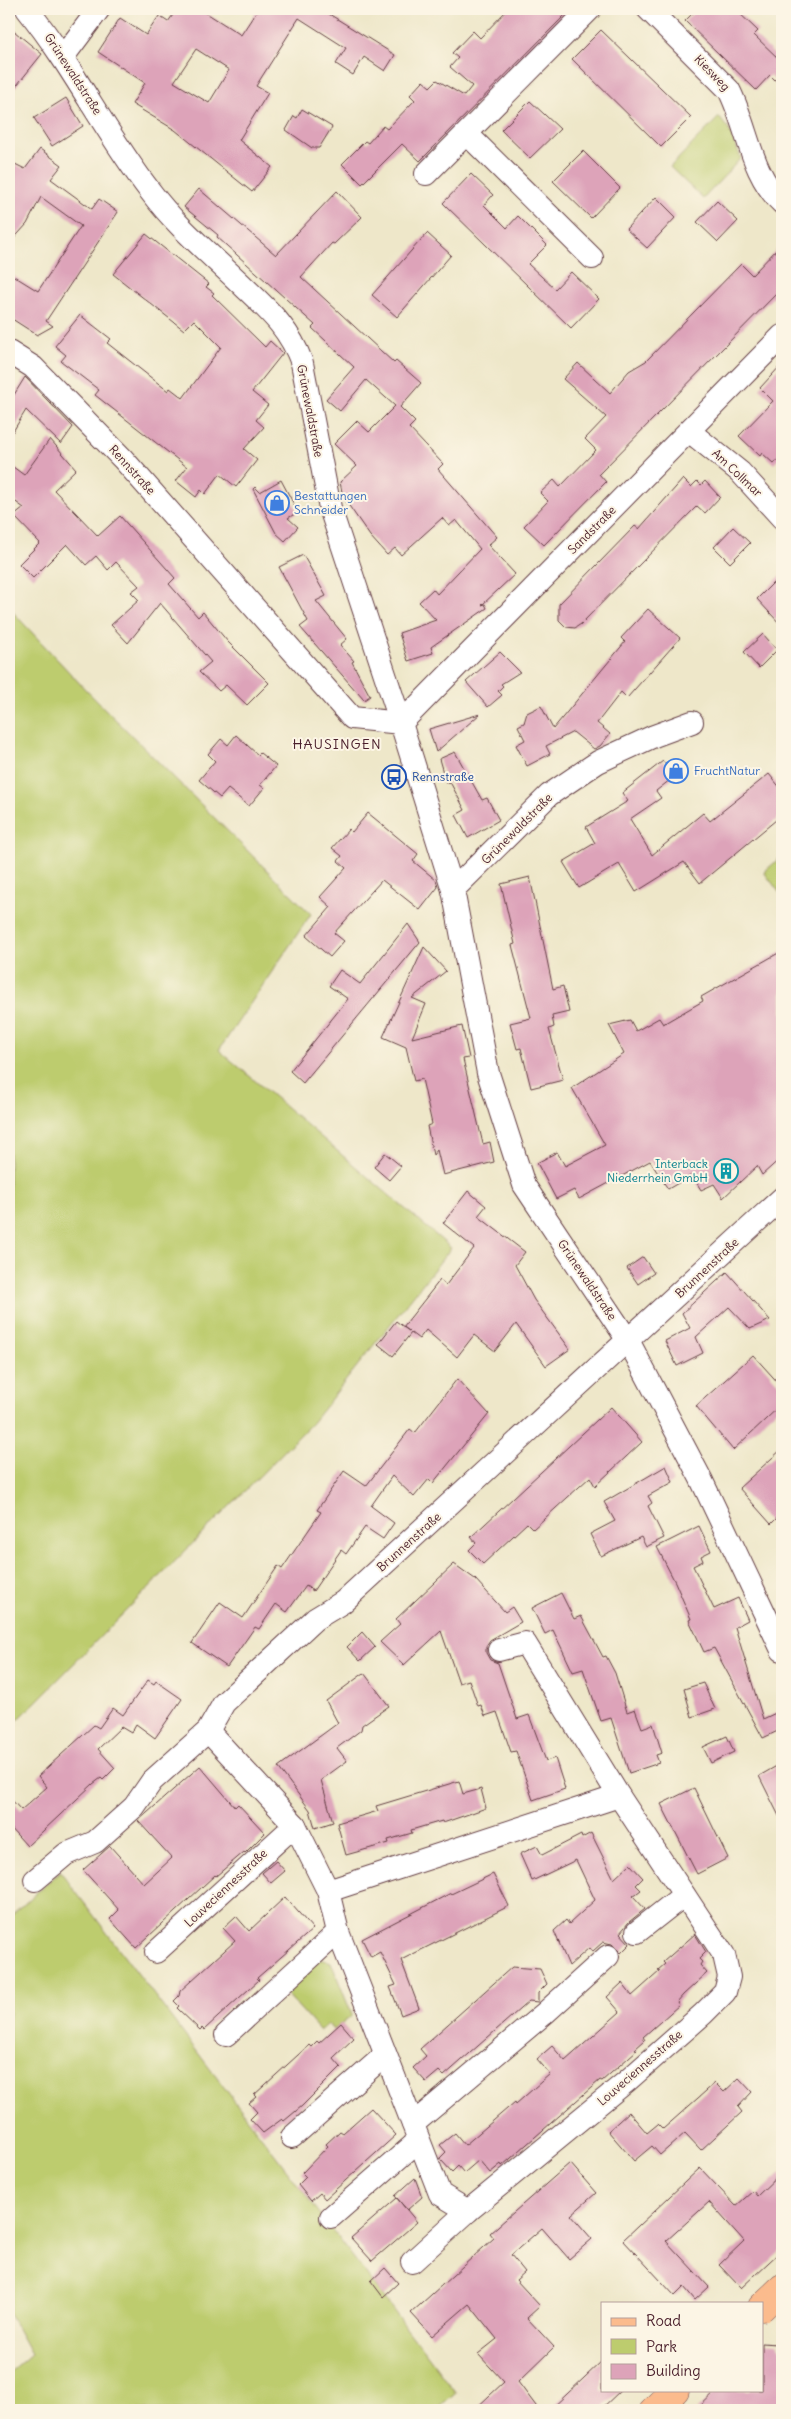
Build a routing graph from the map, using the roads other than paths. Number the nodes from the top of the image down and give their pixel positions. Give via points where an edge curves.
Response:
1 (26, 9) edge
2 (99, 9) edge
3 (590, 9) edge
4 (648, 9) edge
5 (63, 57) junction
6 (467, 134) junction
7 (426, 174) dead end
8 (782, 203) edge
9 (592, 258) dead end
10 (782, 336) edge
11 (9, 352) edge
12 (689, 430) junction
13 (782, 518) edge
14 (692, 722) dead end
15 (401, 723) junction
16 (453, 890) junction
17 (782, 1198) edge
18 (629, 1342) junction
19 (499, 1650) dead end
20 (782, 1650) edge
21 (208, 1731) junction
22 (619, 1796) junction
23 (295, 1824) junction
24 (35, 1880) dead end
25 (328, 1891) junction
26 (684, 1895) junction
27 (338, 1932) junction
28 (637, 1932) dead end
29 (156, 1952) dead end
30 (608, 1956) dead end
31 (226, 2035) dead end
32 (385, 2055) junction
33 (415, 2132) junction
34 (292, 2138) dead end
35 (468, 2211) junction
36 (332, 2217) dead end
37 (412, 2262) dead end
38 (673, 2392) edge
39 (654, 2410) edge

1 - 5 street, Grünewaldstraße
2 - 5 street
3 - 6 street
4 - 8 street, Kiesweg via 729,90 761,177
5 - 15 street, Grünewaldstraße via 150,192 273,315 295,344 302,363 330,508
6 - 7 street
6 - 9 street
10 - 12 street, Sandstraße
11 - 15 street, Rennstraße via 33,367 123,459 352,718
12 - 13 street, Am Collmar via 740,472
12 - 15 street, Sandstraße
14 - 16 street, Grünewaldstraße via 598,762 549,795
15 - 16 street, Grünewaldstraße
16 - 18 street, Grünewaldstraße via 488,1073 524,1185
17 - 18 street, Brunnenstraße
18 - 20 street, Grünewaldstraße via 701,1479
18 - 21 street, Brunnenstraße via 343,1602 315,1619 238,1690 224,1703
19 - 22 street, Louveciennesstraße via 525,1643
21 - 23 street
21 - 24 street, Brunnenstraße via 152,1781 134,1807 95,1842 66,1854
22 - 25 street
22 - 26 street, Louveciennesstraße
23 - 25 street
23 - 29 street, Louveciennesstraße
25 - 27 street
26 - 28 street
26 - 35 street, Louveciennesstraße via 724,1955 729,1977 725,1992 627,2081
27 - 31 street
27 - 32 street
30 - 33 street
32 - 33 street
32 - 34 street
33 - 35 street via 440,2194
33 - 36 street
35 - 37 street, Louveciennesstraße
38 - 39 main road

